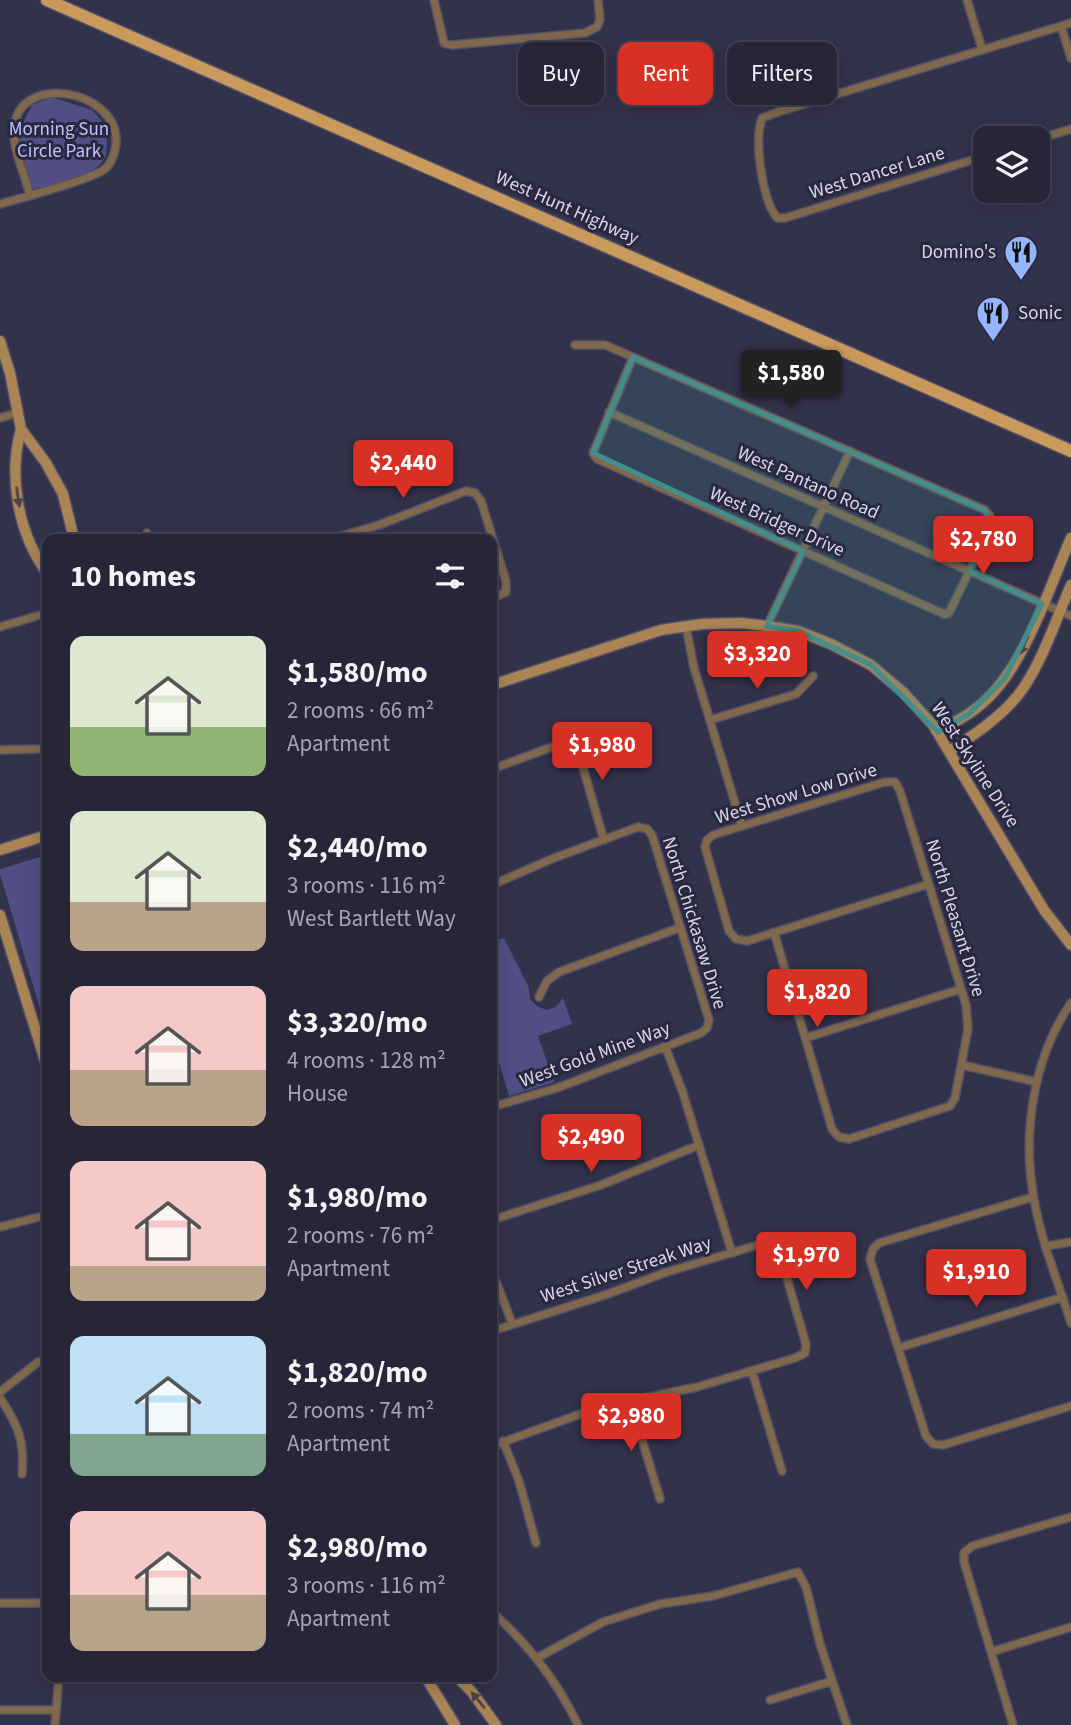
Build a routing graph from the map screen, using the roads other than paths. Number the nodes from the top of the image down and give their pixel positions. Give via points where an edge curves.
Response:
1 (47, 0) edge
2 (434, 0) edge
3 (598, 0) edge
4 (967, 0) edge
5 (1071, 23) edge
6 (1061, 26) junction
7 (982, 49) junction
8 (1071, 58) edge
9 (1071, 129) edge
10 (1050, 135) edge
11 (973, 160) edge
12 (30, 195) junction
13 (0, 204) edge
14 (0, 341) edge
15 (575, 345) dead end
16 (633, 357) junction
17 (609, 412) junction
18 (17, 413) junction
19 (0, 418) edge
20 (21, 429) junction
21 (850, 451) junction
22 (1071, 451) edge
23 (824, 507) junction
24 (73, 534) edge
25 (348, 534) edge
26 (491, 534) edge
27 (1071, 538) edge
28 (803, 551) junction
29 (497, 552) edge
30 (42, 564) edge
31 (970, 572) junction
32 (1071, 585) edge
33 (497, 596) edge
34 (1042, 604) junction
35 (1060, 611) junction
36 (42, 614) edge
37 (1071, 616) edge
38 (686, 626) junction
39 (767, 626) junction
40 (0, 627) edge
41 (813, 676) dead end
42 (497, 683) edge
43 (710, 720) junction
44 (938, 732) junction
45 (38, 748) dead end
46 (0, 750) edge
47 (950, 751) junction
48 (497, 767) edge
49 (895, 782) joint
50 (742, 826) junction
51 (42, 837) edge
52 (604, 839) junction
53 (0, 850) edge
54 (497, 883) edge
55 (929, 884) junction
56 (0, 915) edge
57 (679, 928) junction
58 (774, 932) junction
59 (1071, 945) edge
60 (961, 989) junction
61 (539, 997) dead end
62 (1071, 1003) edge
63 (707, 1028) joint
64 (805, 1038) junction
65 (665, 1046) junction
66 (42, 1051) edge
67 (962, 1065) junction
68 (1037, 1082) junction
69 (497, 1106) edge
70 (699, 1145) junction
71 (1033, 1197) junction
72 (42, 1217) edge
73 (497, 1218) edge
74 (0, 1227) edge
75 (1071, 1242) edge
76 (1047, 1247) junction
77 (732, 1253) junction
78 (497, 1284) edge
79 (1063, 1297) junction
80 (512, 1323) junction
81 (1071, 1323) edge
82 (497, 1329) edge
83 (898, 1348) junction
84 (38, 1362) dead end
85 (752, 1371) junction
86 (0, 1392) edge
87 (0, 1398) edge
88 (634, 1400) junction
89 (1071, 1406) edge
90 (503, 1441) junction
91 (497, 1444) edge
92 (782, 1471) dead end
93 (22, 1474) dead end
94 (660, 1499) dead end
95 (1071, 1517) edge
96 (536, 1544) dead end
97 (42, 1602) edge
98 (0, 1603) edge
99 (497, 1617) edge
100 (1071, 1627) edge
101 (991, 1652) junction
102 (537, 1658) junction
103 (832, 1681) junction
104 (58, 1682) edge
105 (429, 1682) edge
106 (462, 1682) edge
107 (771, 1700) dead end
108 (0, 1710) edge
109 (56, 1710) junction
110 (55, 1725) edge
111 (454, 1725) edge
112 (496, 1725) edge
113 (578, 1725) edge
114 (847, 1725) edge
115 (1013, 1725) edge

1 - 22 main road, West Hunt Highway
2 - 3 street via 444,43 452,45 585,33 597,27
4 - 7 street
5 - 6 street
6 - 7 street
6 - 8 street
7 - 11 street, West Dancer Lane via 762,118 758,129 763,179 770,209 777,218
9 - 10 street
12 - 12 street via 105,169 116,149 116,136 114,125 98,106 68,93 55,93 41,94 19,111 14,134
12 - 13 street
14 - 18 street
15 - 16 street via 605,345
16 - 17 street
16 - 21 street
17 - 23 street, West Pantano Road
17 - 28 street, West Bridger Drive via 593,453 597,459
18 - 19 street
18 - 20 street
20 - 24 street via 63,494
20 -> 30 street via 15,468 20,509
21 - 23 street
21 - 31 street via 985,510 991,526
23 - 28 street
23 - 31 street, West Pantano Road
25 - 26 street via 466,491 481,501
27 - 34 street
28 - 31 street, West Bridger Drive via 944,614 949,613
28 - 39 street
29 - 33 street via 506,581 506,592
31 - 34 street, West Pantano Road
32 - 35 street
34 - 35 street, West Pantano Road
34 -> 44 street via 1018,657 988,699
35 - 37 street, West Pantano Road
35 - 47 street via 1015,700
36 - 40 street
38 - 39 street, West Skyline Drive
38 - 42 street, West Skyline Drive
38 - 43 street
39 - 44 street, West Skyline Drive via 798,631 871,665 904,693
41 - 43 street via 796,694
43 - 50 street
44 - 47 street, West Skyline Drive
45 - 46 street
47 - 59 street, West Skyline Drive via 1044,910
48 - 52 street via 571,740
49 - 50 street, West Show Low Drive
49 - 55 street, North Pleasant Drive
50 - 58 street, West Show Low Drive via 713,835 705,848 729,930 736,939 747,941
51 - 53 street
52 - 54 street
52 - 57 street, North Chickasaw Drive via 647,828
55 - 58 street
55 - 60 street, North Pleasant Drive
56 - 66 street
57 - 61 street via 559,972 547,981
57 - 63 street, North Chickasaw Drive via 708,1014
58 - 64 street
60 - 64 street
60 - 67 street, North Pleasant Drive via 968,1029
62 - 68 street
63 - 65 street, West Gold Mine Way
64 - 67 street, North Pleasant Drive via 832,1129 849,1139 950,1107
65 - 69 street, West Gold Mine Way via 557,1088
65 - 70 street
67 - 68 street
68 - 71 street via 1030,1126
70 - 73 street via 601,1185
70 - 77 street
71 - 76 street
71 - 83 street via 879,1243 873,1249 870,1259
72 - 74 street
75 - 76 street
76 - 79 street
77 - 80 street, West Silver Streak Way
77 - 85 street, West Silver Streak Way via 761,1244 772,1244 779,1251 806,1344 805,1353
78 - 80 street
79 - 81 street
79 - 83 street
80 - 82 street, West Silver Streak Way
83 - 89 street via 926,1436 933,1444 943,1445
84 - 86 street
85 - 88 street
85 - 92 street
87 - 93 street via 20,1433
88 - 90 street
88 - 94 street
90 - 91 street
90 - 96 street
95 - 101 street via 972,1546 964,1553
97 - 98 street
99 - 102 street
100 - 101 street
101 - 115 street
102 - 103 street via 624,1615 798,1572
102 - 113 street
103 - 107 street
103 - 114 street
104 - 109 street
105 - 111 street
112 -> 106 street
108 - 109 street
109 - 110 street

